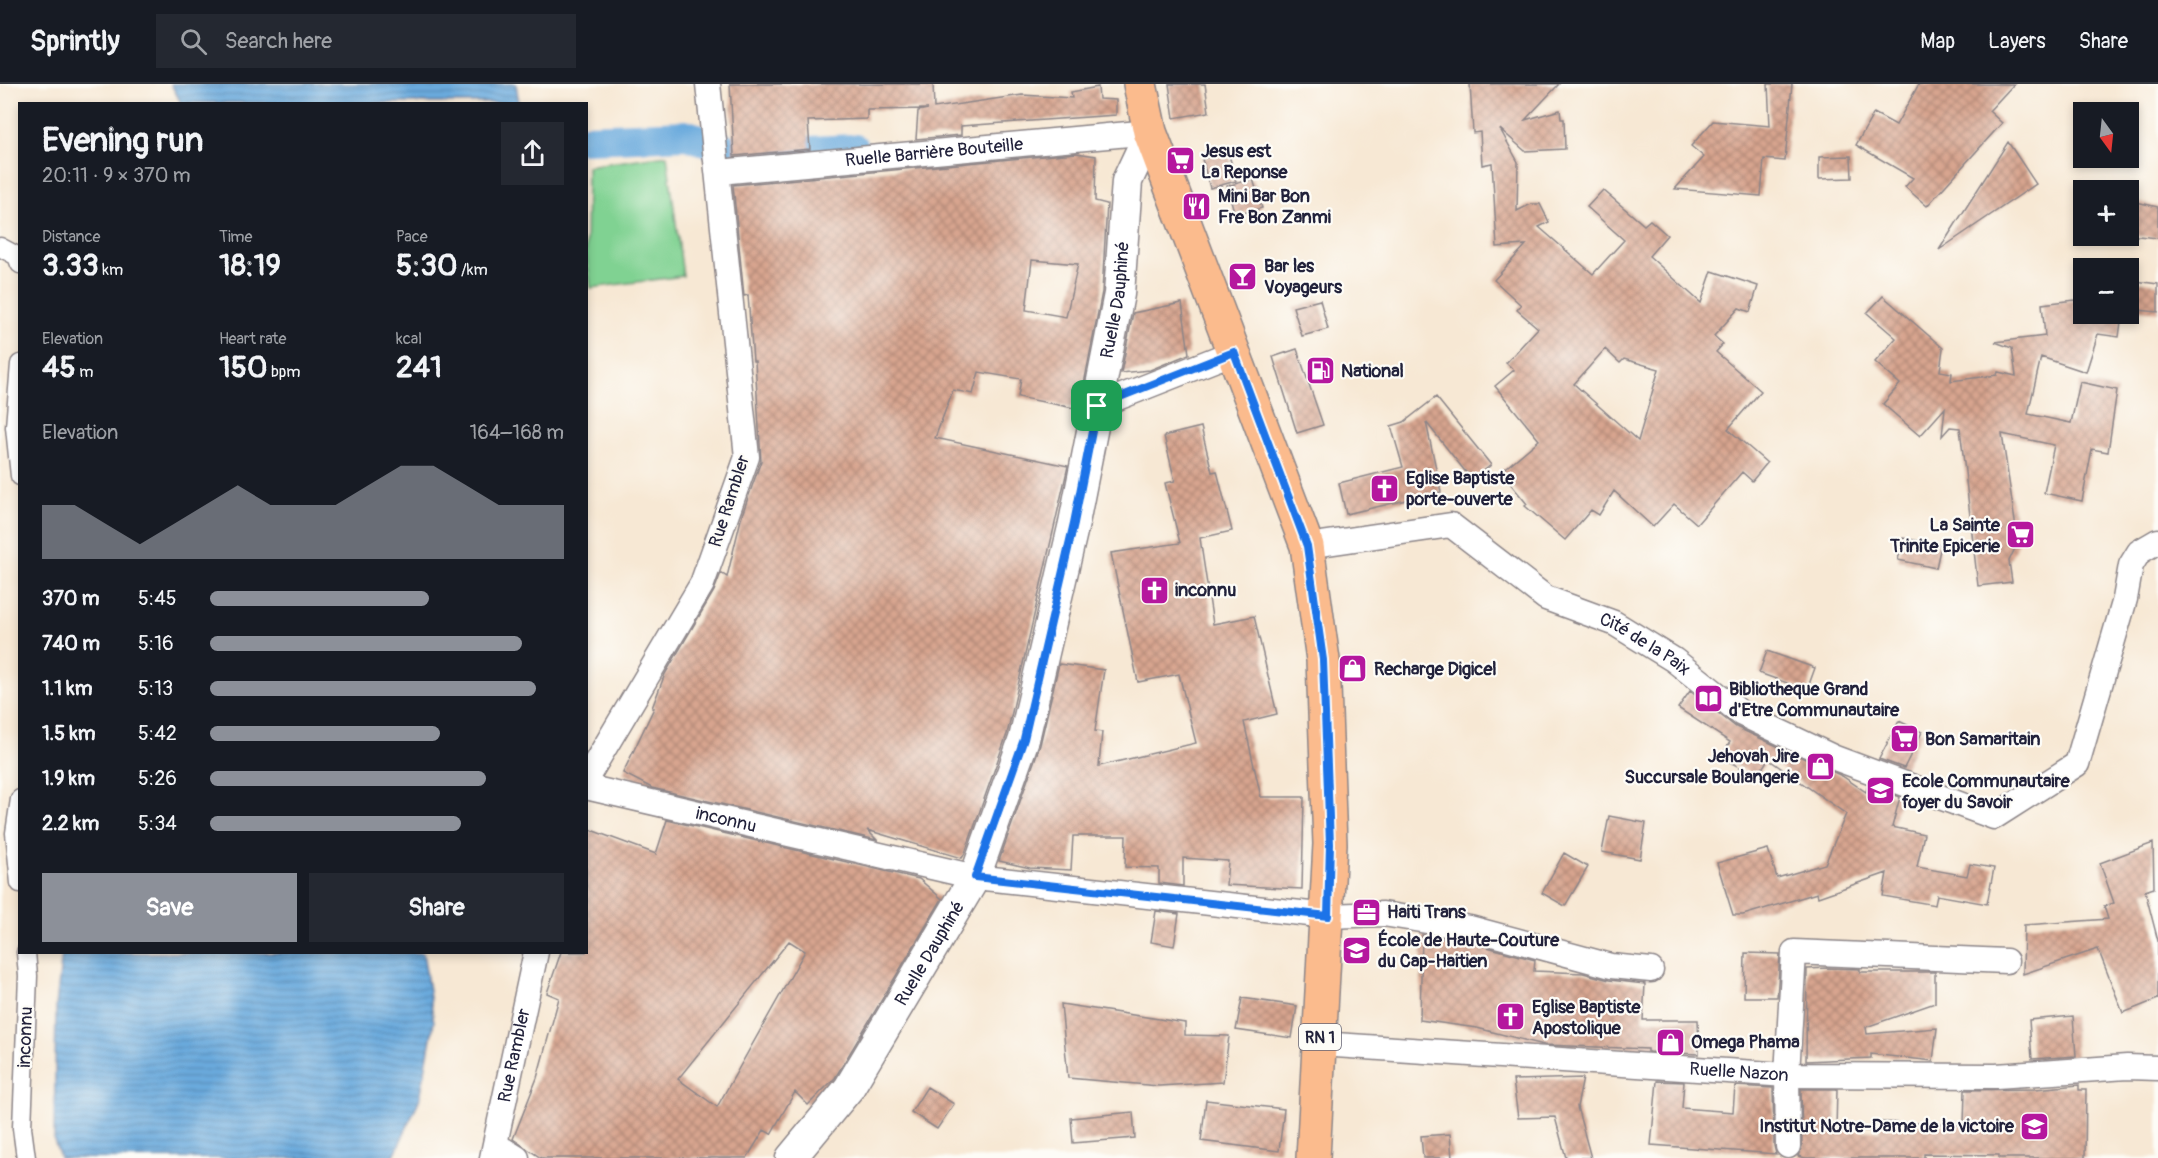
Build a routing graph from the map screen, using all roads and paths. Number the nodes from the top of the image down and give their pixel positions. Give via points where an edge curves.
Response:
1 (708, 84) edge
2 (1140, 84) edge
3 (1150, 132) junction
4 (719, 172) junction
5 (0, 247) edge
6 (18, 256) edge
7 (1234, 352) junction
8 (18, 390) edge
9 (1097, 406) junction
10 (18, 457) edge
11 (2158, 540) edge
12 (1307, 546) junction
13 (588, 776) edge
14 (588, 787) edge
15 (18, 813) edge
16 (18, 863) edge
17 (975, 877) junction
18 (1328, 916) junction
19 (26, 954) edge
20 (536, 954) edge
21 (2006, 961) dead end
22 (1651, 970) dead end
23 (1320, 1044) junction
24 (2158, 1068) edge
25 (1787, 1075) junction
26 (1788, 1146) dead end
27 (494, 1152) edge
28 (26, 1158) edge
29 (517, 1158) edge
30 (791, 1158) edge
31 (1313, 1158) edge

1 - 4 street, Rue Rambler
2 - 3 main road, RN 1
3 - 4 street, Ruelle Barrière Bouteille
3 - 7 main road, RN 1
3 - 9 street, Ruelle Dauphiné via 1128,181 1119,294
4 - 13 street, Rue Rambler via 747,457 702,584
5 - 6 street
7 - 9 street
7 - 12 main road, RN 1
8 - 10 street
9 - 17 street, Ruelle Dauphiné via 1024,739
11 - 12 street, Cité de la Paix via 2139,552 2131,565 2125,599 2077,764 1994,817 1835,758 1742,714 1674,660 1614,623 1546,598 1451,525
12 - 18 main road, RN 1 via 1323,660 1330,844
14 - 17 street, inconnu
15 - 16 street via 15,833
17 - 18 street, inconnu
17 - 30 street, Ruelle Dauphiné via 849,1088
18 - 22 street, inconnu via 1383,914 1459,926 1611,966
18 - 23 main road, RN 1
19 - 28 street, inconnu via 22,1128
20 - 27 street, Rue Rambler
21 - 25 street via 1794,952
23 - 25 street, Ruelle Nazon
23 - 31 main road, RN 1
24 - 25 street, Ruelle Nazon via 1996,1076
25 - 26 street
27 - 29 street

